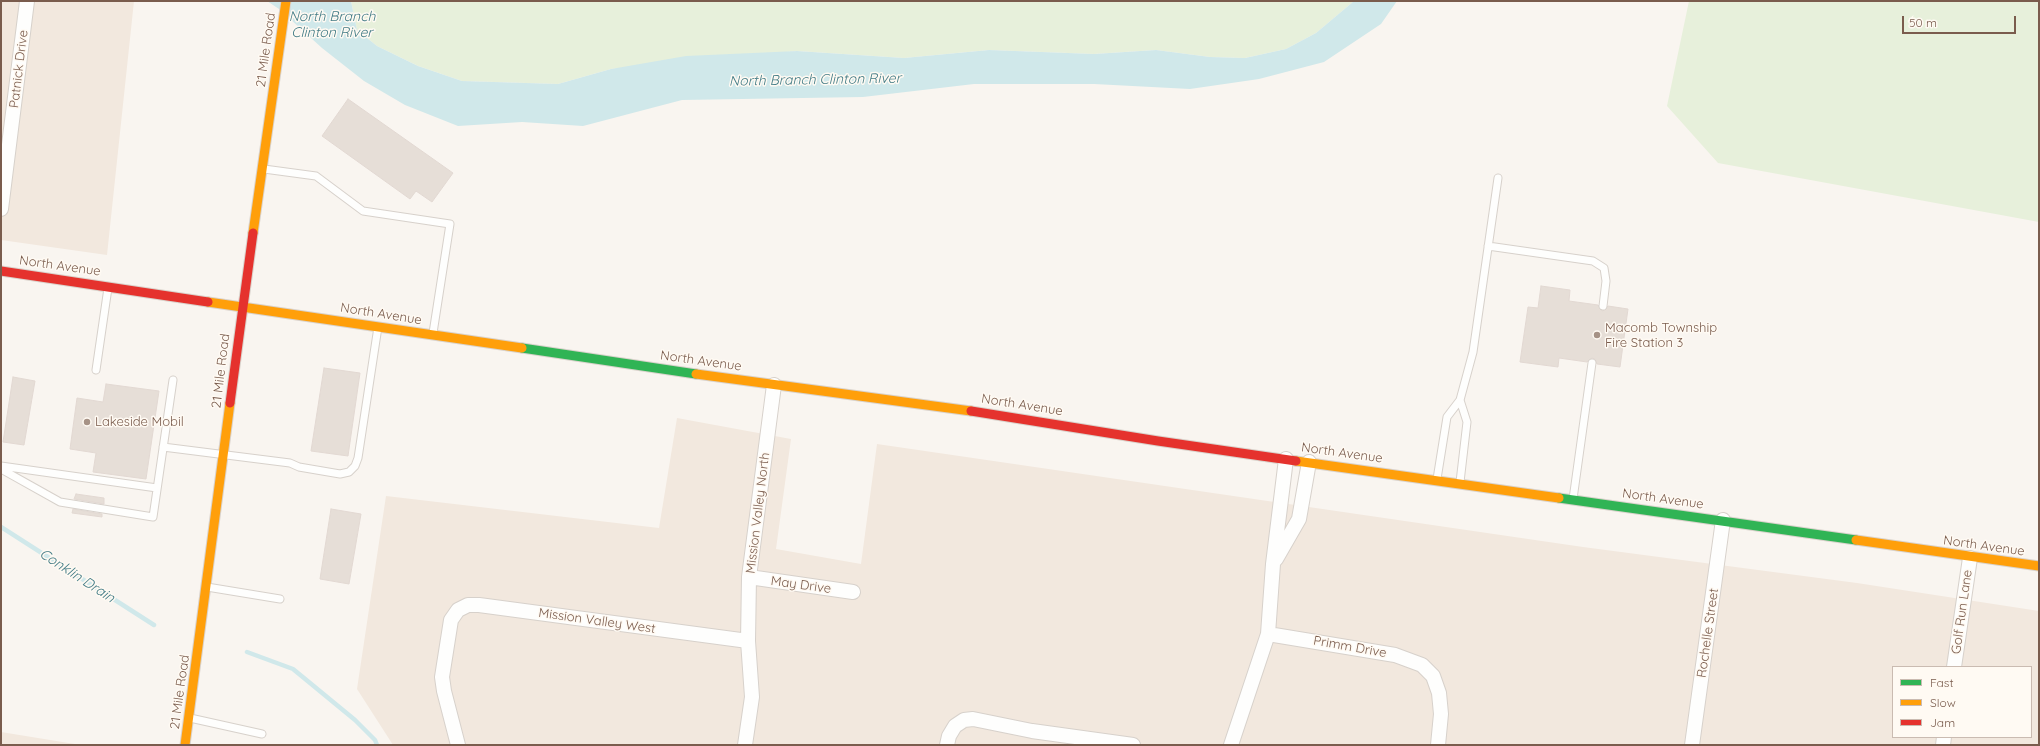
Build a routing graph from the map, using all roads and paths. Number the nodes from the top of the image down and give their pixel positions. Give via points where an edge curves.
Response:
1 (27, 1) edge
2 (286, 1) edge
3 (262, 168) junction
4 (1498, 178) dead end
5 (1, 209) edge
6 (1488, 246) junction
7 (1, 271) edge
8 (108, 286) junction
9 (243, 306) junction
10 (1603, 306) dead end
11 (378, 327) junction
12 (433, 336) junction
13 (1592, 363) dead end
14 (96, 370) dead end
15 (173, 380) dead end
16 (774, 385) junction
17 (1460, 400) junction
18 (163, 447) junction
19 (223, 455) junction
20 (1286, 459) junction
21 (1309, 462) junction
22 (1, 467) edge
23 (1437, 480) junction
24 (1459, 483) junction
25 (157, 488) junction
26 (1573, 499) junction
27 (1724, 520) junction
28 (1970, 558) junction
29 (1273, 564) junction
30 (2039, 566) edge
31 (749, 577) junction
32 (207, 587) junction
33 (853, 592) dead end
34 (280, 599) dead end
35 (1268, 634) junction
36 (748, 642) junction
37 (1954, 666) edge
38 (189, 718) junction
39 (262, 734) dead end
40 (185, 745) edge
41 (458, 745) edge
42 (745, 745) edge
43 (947, 745) edge
44 (1133, 745) edge
45 (1231, 745) edge
46 (1438, 745) edge
47 (1692, 745) edge

1 - 5 street, Patnick Drive
2 - 3 street, 21 Mile Road
3 - 9 street, 21 Mile Road
3 - 12 lane via 316,176 363,210 450,224
4 - 6 lane
6 - 10 lane via 1593,261 1604,268 1606,281
6 - 17 lane via 1473,352
7 - 8 street, North Avenue
8 - 9 street, North Avenue
8 - 14 lane
9 - 11 street, North Avenue
9 - 19 street, 21 Mile Road
11 - 12 street, North Avenue
11 - 19 lane via 358,458 349,472 340,474 290,463
12 - 16 street, North Avenue
13 - 26 lane
15 - 18 lane
16 - 20 street, North Avenue via 981,412
16 - 31 street, Mission Valley North
17 - 23 lane via 1447,417
17 - 24 lane via 1467,422
18 - 19 lane
18 - 25 lane
19 - 32 street, 21 Mile Road
20 - 21 street, North Avenue
20 - 29 street
21 - 23 street, North Avenue
21 - 29 street via 1299,519
22 - 25 lane
22 - 25 lane via 60,502 153,517
23 - 24 street, North Avenue
24 - 26 street, North Avenue
26 - 27 street, North Avenue
27 - 28 street, North Avenue
27 - 47 street, Rochelle Street
28 - 30 street, North Avenue
28 - 37 street, Golf Run Lane
29 - 35 street
31 - 33 street, May Drive
31 - 36 street, Mission Valley North
32 - 34 lane
32 - 38 street, 21 Mile Road
35 - 45 street
35 - 46 street, Primm Drive via 1395,655 1415,661 1428,670 1437,684 1441,719
36 - 41 street, Mission Valley West via 478,605 463,607 451,620 442,684
36 - 42 street, Mission Valley North via 752,697
38 - 39 lane
38 - 40 street, 21 Mile Road
43 - 44 street via 955,726 964,720 977,719 1032,731

